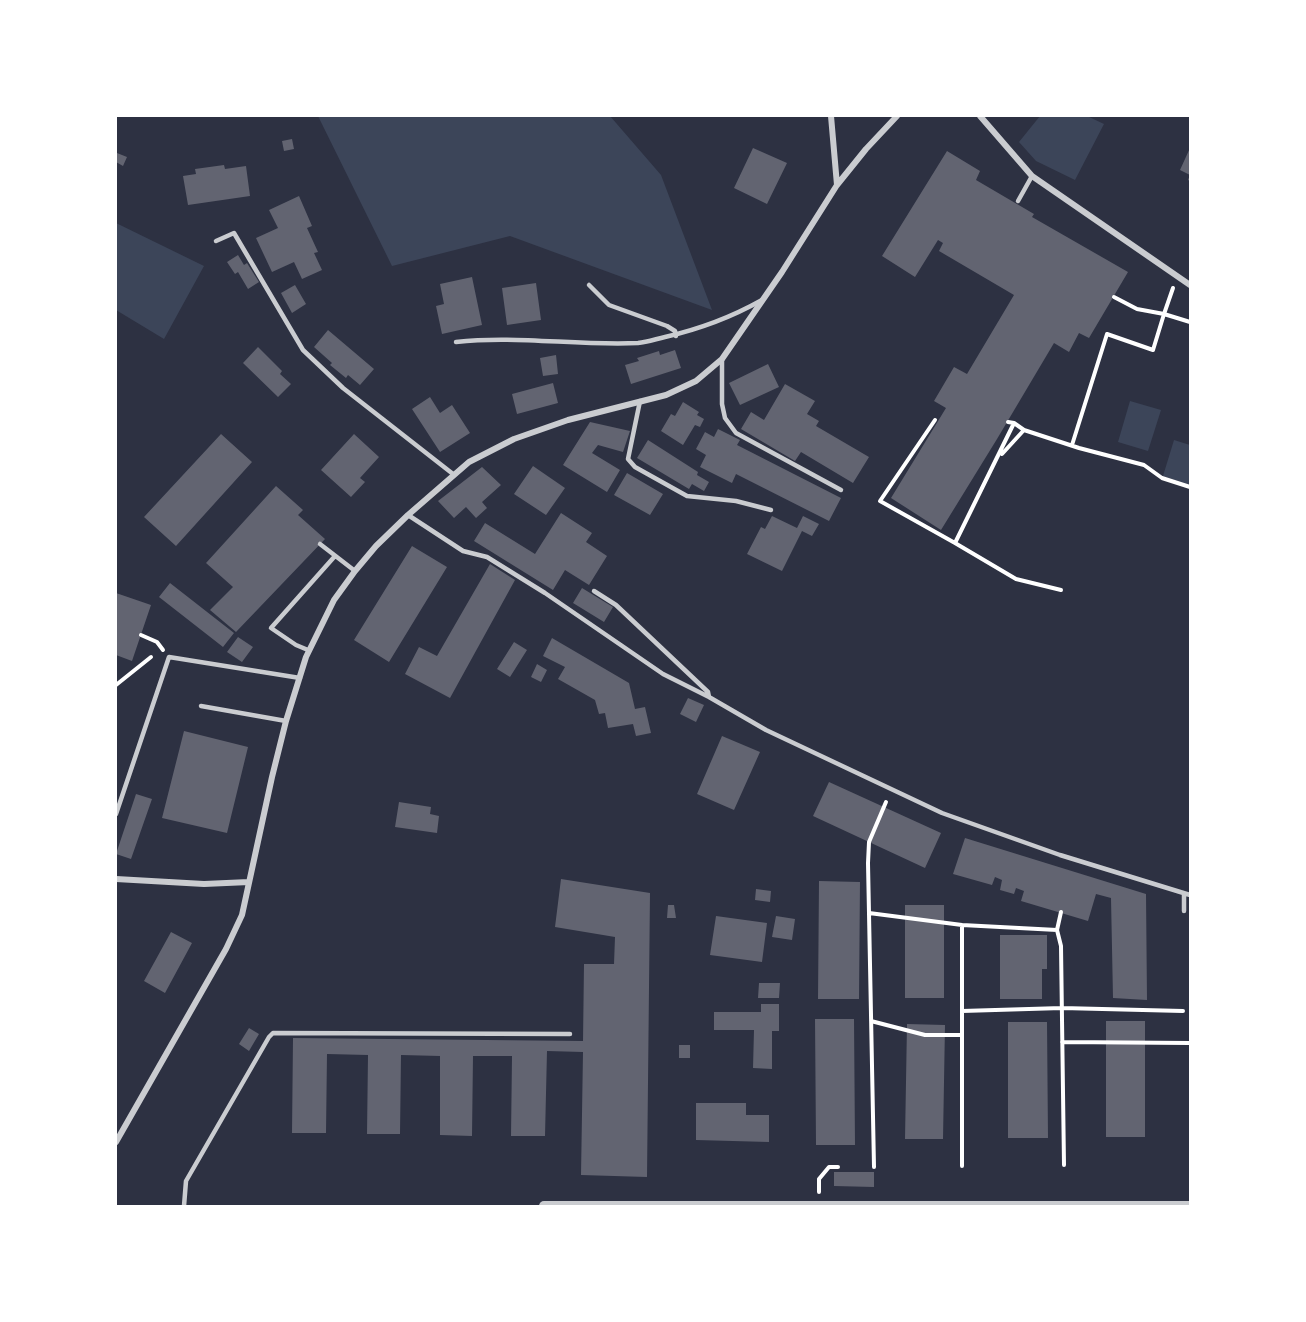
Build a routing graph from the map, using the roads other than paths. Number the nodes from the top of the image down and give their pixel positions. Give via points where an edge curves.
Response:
1 (831, 116) edge
2 (897, 116) edge
3 (980, 116) edge
4 (1032, 176) junction
5 (837, 185) junction
6 (1018, 201) dead end
7 (216, 242) dead end
8 (589, 285) dead end
9 (1191, 285) edge
10 (764, 299) junction
11 (676, 336) junction
12 (456, 342) dead end
13 (722, 359) junction
14 (640, 402) junction
15 (453, 474) junction
16 (841, 490) dead end
17 (771, 510) dead end
18 (408, 515) junction
19 (320, 544) dead end
20 (335, 556) junction
21 (355, 571) junction
22 (594, 591) dead end
23 (308, 650) junction
24 (300, 678) junction
25 (709, 697) junction
26 (201, 706) dead end
27 (286, 721) junction
28 (116, 814) edge
29 (116, 879) edge
30 (249, 882) junction
31 (1184, 894) junction
32 (1191, 896) edge
33 (1184, 911) dead end
34 (570, 1034) dead end
35 (116, 1142) edge
36 (184, 1206) edge
37 (544, 1206) edge
38 (1191, 1206) edge

1 - 5 street
2 - 5 street
3 - 4 street
4 - 6 lane
4 - 9 street
5 - 10 street
7 - 15 lane via 234,233 303,350 343,388
8 - 11 lane via 609,305 667,326
10 - 11 lane via 731,317
10 - 13 street
11 - 12 lane via 641,343 487,339
13 - 14 street via 696,381
13 - 16 lane via 722,404 725,418 736,433
14 - 15 street via 514,438
14 - 17 lane via 628,459 635,467 687,496 736,501
15 - 18 street
18 - 21 street
18 - 25 lane via 463,551 487,557 663,674
19 - 20 lane
20 - 21 lane
20 - 23 lane via 271,628
21 - 23 street via 334,600
22 - 25 lane via 616,605
23 - 24 street
24 - 27 street
24 - 28 lane via 169,657
25 - 31 lane via 766,730 942,813
26 - 27 lane
27 - 30 street
29 - 30 street via 204,884
30 - 35 street via 242,915 226,949
31 - 32 lane
31 - 33 lane
34 - 36 lane via 273,1033 186,1180
37 - 38 street

